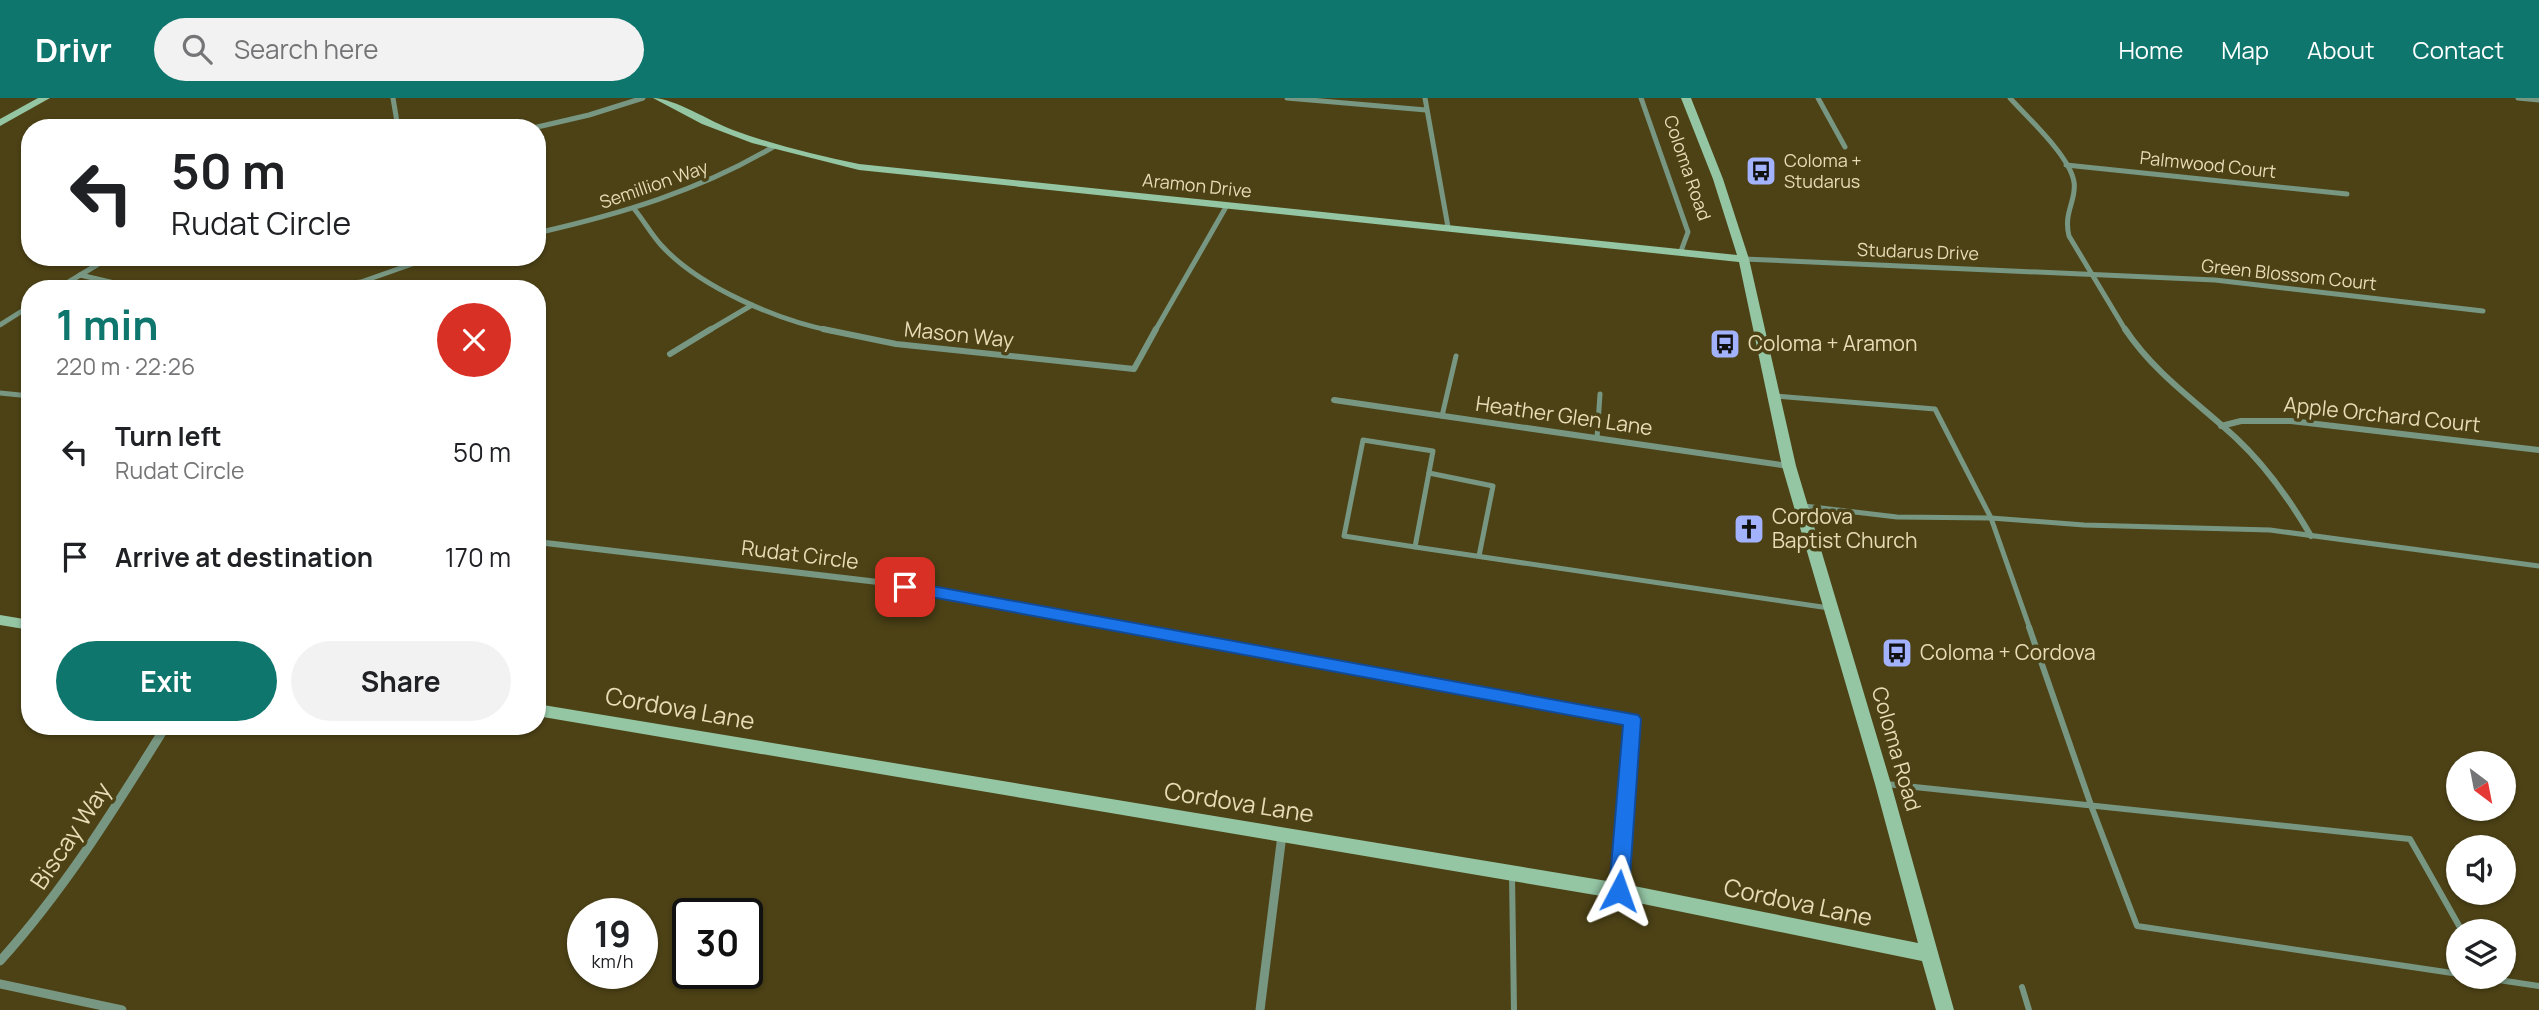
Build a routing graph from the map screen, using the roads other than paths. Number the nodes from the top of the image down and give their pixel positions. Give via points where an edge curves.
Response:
1 (45, 98) edge
2 (393, 98) edge
3 (643, 98) edge
4 (658, 98) edge
5 (1287, 98) edge
6 (1425, 98) edge
7 (1641, 98) edge
8 (1686, 98) edge
9 (1818, 98) edge
10 (2010, 98) edge
11 (2518, 98) edge
12 (2539, 100) edge
13 (1426, 110) junction
14 (396, 119) edge
15 (0, 123) edge
16 (546, 125) edge
17 (773, 147) junction
18 (1845, 147) dead end
19 (2066, 165) junction
20 (2347, 194) dead end
21 (1226, 207) junction
22 (635, 210) junction
23 (1448, 227) junction
24 (546, 231) edge
25 (1681, 251) junction
26 (1744, 258) junction
27 (95, 266) edge
28 (406, 266) edge
29 (2091, 273) junction
30 (80, 275) junction
31 (72, 280) edge
32 (101, 280) edge
33 (367, 280) edge
34 (752, 305) junction
35 (2483, 311) dead end
36 (21, 312) edge
37 (0, 325) edge
38 (670, 354) dead end
39 (1456, 356) dead end
40 (0, 393) edge
41 (1600, 394) dead end
42 (21, 395) edge
43 (1775, 396) junction
44 (1334, 400) dead end
45 (1442, 415) junction
46 (2221, 426) junction
47 (1597, 438) junction
48 (2539, 450) edge
49 (1789, 466) junction
50 (1429, 473) junction
51 (1801, 505) junction
52 (1992, 518) junction
53 (2311, 536) junction
54 (546, 543) edge
55 (1415, 547) junction
56 (1479, 556) junction
57 (2539, 566) edge
58 (1832, 609) junction
59 (0, 620) edge
60 (21, 624) edge
61 (546, 712) edge
62 (160, 735) edge
63 (1882, 784) junction
64 (2092, 807) junction
65 (1282, 835) junction
66 (1512, 873) junction
67 (1619, 891) junction
68 (2455, 919) edge
69 (1930, 954) junction
70 (0, 961) edge
71 (2446, 972) edge
72 (2516, 982) edge
73 (0, 984) edge
74 (2539, 986) edge
75 (2022, 987) dead end
76 (122, 1010) edge
77 (1260, 1010) edge
78 (1514, 1010) edge
79 (1945, 1010) edge
80 (2029, 1010) edge

1 - 15 street
2 - 14 street
3 - 16 street
4 - 17 street, Aramon Drive via 703,121
5 - 13 street
6 - 13 street
7 - 25 street, Coloma Road via 1688,232
8 - 26 street, Coloma Road
9 - 18 street
10 - 19 street
11 - 12 street
13 - 23 street
17 - 21 street, Aramon Drive via 885,170
17 - 22 street, Semillion Way via 720,177
19 - 20 street, Palmwood Court
19 - 29 street via 2075,185 2065,223
21 - 23 street, Aramon Drive
21 - 34 street, Mason Way via 1134,369 861,338
22 - 24 street, Semillion Way
22 - 34 street, Mason Way via 662,246 701,277
23 - 25 street, Aramon Drive
25 - 26 street, Aramon Drive
26 - 29 street, Studarus Drive
26 - 43 street, Coloma Road
27 - 30 street
28 - 33 street
29 - 35 street, Green Blossom Court via 2215,280
29 - 46 street via 2149,362
30 - 31 street
30 - 32 street
34 - 38 street
36 - 37 street
39 - 45 lane
40 - 42 lane
41 - 47 lane
43 - 49 street, Coloma Road
43 - 52 lane via 1935,409
44 - 45 street, Heather Glen Lane
45 - 47 street, Heather Glen Lane
46 - 48 street, Apple Orchard Court via 2291,421
46 - 53 street via 2271,475
47 - 49 street, Heather Glen Lane
49 - 51 street, Coloma Road
50 - 55 lane
50 - 55 lane via 1433,451 1363,440 1344,537
50 - 56 lane via 1493,486
51 - 52 lane via 1897,517
51 - 58 street, Coloma Road
52 - 53 lane via 2270,530
52 - 64 lane
53 - 57 lane
54 - 67 street, Rudat Circle via 878,582 1632,719
55 - 56 lane
56 - 58 lane
58 - 63 street, Coloma Road
59 - 60 street
61 - 65 street, Cordova Lane
62 - 70 street, Biscay Way via 91,847
63 - 64 lane
63 - 69 street, Coloma Road
64 - 68 lane via 2410,839
64 - 71 lane via 2137,926
65 - 66 street, Cordova Lane
65 - 77 street
66 - 67 street, Cordova Lane
66 - 78 lane
67 - 69 street, Cordova Lane
69 - 79 street, Coloma Road
72 - 74 lane
73 - 76 street
75 - 80 lane

